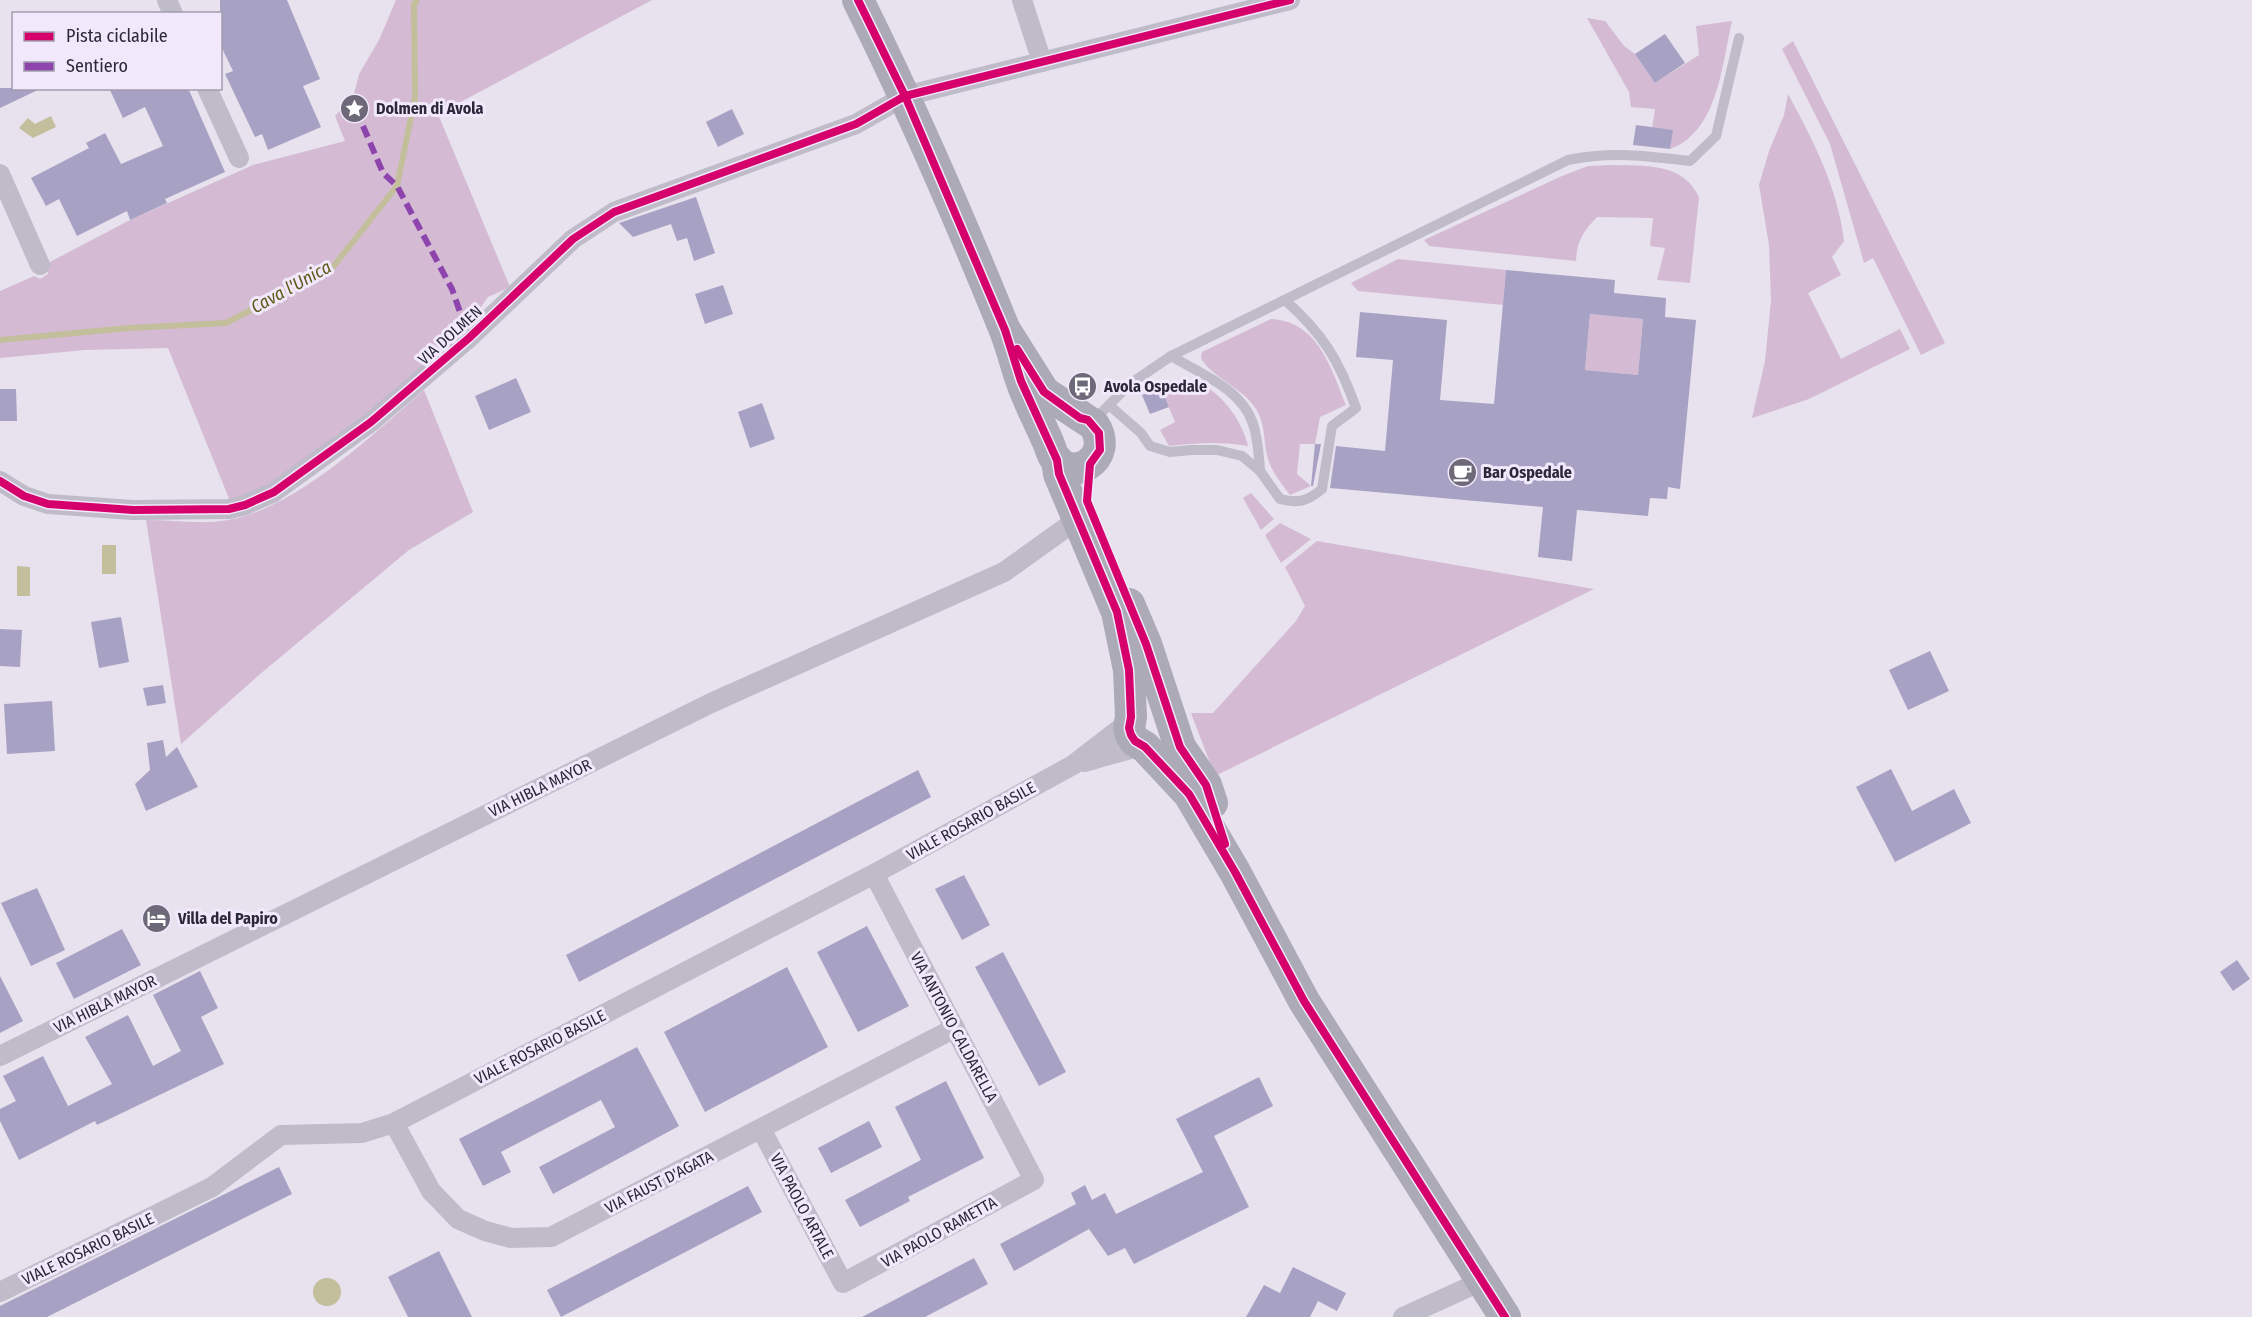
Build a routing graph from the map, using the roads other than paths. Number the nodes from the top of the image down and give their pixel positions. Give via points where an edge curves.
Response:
1 (858, 0) edge
2 (1022, 0) edge
3 (1290, 0) edge
4 (1739, 38) dead end
5 (1042, 62) junction
6 (208, 90) edge
7 (905, 96) junction
8 (239, 158) dead end
9 (0, 174) edge
10 (40, 265) dead end
11 (1285, 300) junction
12 (1005, 330) junction
13 (1171, 356) junction
14 (1092, 414) junction
15 (1053, 452) junction
16 (1090, 464) junction
17 (1260, 471) junction
18 (0, 480) edge
19 (1078, 519) junction
20 (1171, 719) junction
21 (1137, 733) junction
22 (1073, 765) junction
23 (1235, 872) junction
24 (874, 874) junction
25 (955, 1028) junction
26 (0, 1056) edge
27 (394, 1123) junction
28 (761, 1129) junction
29 (1034, 1180) joint
30 (1482, 1281) junction
31 (843, 1283) joint
32 (0, 1292) edge
33 (1403, 1317) edge
34 (1505, 1317) edge

1 - 7 main road
2 - 5 street
3 - 5 street, VIA DOLMEN
4 - 11 lane via 1716,136 1690,161 1620,153 1568,160
5 - 7 street, VIA DOLMEN
6 - 8 street
7 - 12 main road
7 - 18 street, VIA DOLMEN via 856,124 614,212 573,239 469,338 371,422 274,492 245,505 229,509 133,510 48,504 24,496
9 - 10 street
11 - 13 lane
11 - 17 lane via 1332,351 1356,408 1332,426 1322,489 1311,498 1300,502 1280,499
12 - 14 main road via 1044,392
12 - 15 main road
13 - 14 lane
13 - 17 lane via 1226,388 1243,404 1253,424
14 - 15 main road via 1058,424 1053,430
14 - 16 main road via 1101,441
14 - 17 lane via 1141,433 1150,446 1170,452 1217,450 1242,456
15 - 16 main road via 1064,466
15 - 19 main road
16 - 20 main road via 1087,501 1146,644
19 - 21 main road via 1117,612
19 - 26 street, VIA HIBLA MAYOR via 1004,572 711,703
20 - 21 main road via 1167,741 1157,747
20 - 23 main road via 1180,747 1206,785
21 - 22 street
21 - 22 street
21 - 23 main road via 1189,794
22 - 24 street, VIALE ROSARIO BASILE
23 - 30 main road via 1304,1001
24 - 25 street, VIA ANTONIO CALDARELLA
24 - 27 street, VIALE ROSARIO BASILE
25 - 28 street, VIA FAUST D'AGATA
25 - 29 street, VIA ANTONIO CALDARELLA
27 - 28 street, VIA FAUST D'AGATA via 431,1191 458,1219 485,1232 512,1238 551,1238
27 - 32 street, VIALE ROSARIO BASILE via 362,1133 281,1135 212,1187
28 - 31 street, VIA PAOLO ARTALE
29 - 31 street, VIA PAOLO RAMETTA
30 - 33 street
30 - 34 main road

